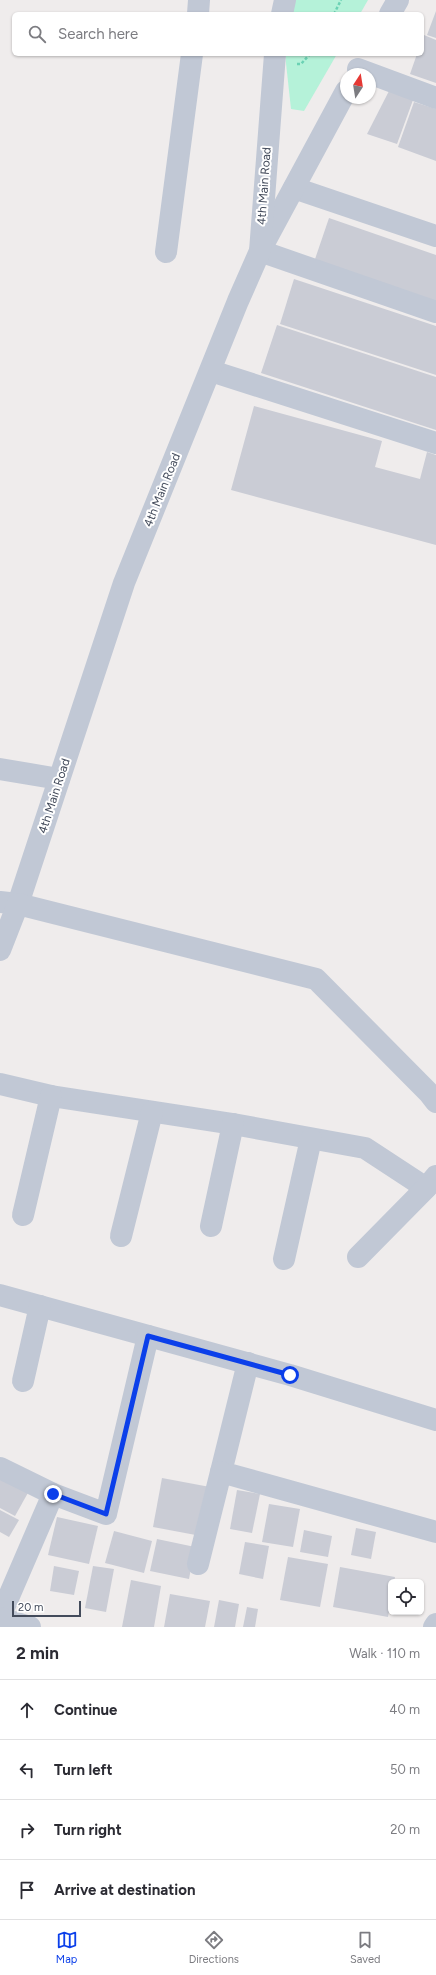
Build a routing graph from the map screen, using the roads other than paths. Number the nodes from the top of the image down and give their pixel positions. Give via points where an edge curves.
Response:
1 (199, 0) edge
2 (285, 0) edge
3 (398, 0) edge
4 (198, 12) edge
5 (282, 12) edge
6 (391, 12) edge
7 (192, 56) edge
8 (275, 56) edge
9 (360, 66) edge
10 (436, 98) edge
11 (340, 102) edge
12 (294, 188) junction
13 (436, 236) edge
14 (260, 251) junction
15 (166, 252) dead end
16 (436, 312) edge
17 (211, 372) junction
18 (436, 443) edge
19 (0, 769) edge
20 (59, 779) junction
21 (9, 903) edge
22 (0, 950) edge
23 (0, 1084) edge
24 (51, 1096) junction
25 (436, 1102) edge
26 (152, 1112) junction
27 (233, 1124) junction
28 (311, 1138) junction
29 (431, 1182) edge
30 (23, 1215) dead end
31 (211, 1226) dead end
32 (121, 1236) dead end
33 (358, 1257) dead end
34 (284, 1259) dead end
35 (0, 1295) edge
36 (40, 1306) junction
37 (148, 1336) junction
38 (248, 1363) junction
39 (23, 1381) dead end
40 (436, 1420) edge
41 (0, 1468) edge
42 (220, 1472) junction
43 (53, 1494) junction
44 (436, 1532) edge
45 (198, 1564) dead end
46 (0, 1617) edge
47 (436, 1624) edge
48 (30, 1627) edge
49 (434, 1627) edge

1 - 4 street
2 - 5 street
3 - 6 street
7 - 15 street
8 - 14 street, 4th Main Road
9 - 10 street
11 - 12 street
12 - 13 street
12 - 14 street
14 - 16 street
14 - 17 street, 4th Main Road
17 - 18 street
17 - 20 street, 4th Main Road via 124,583
19 - 20 street
20 - 21 street, 4th Main Road
21 - 22 street, 4th Main Road
21 - 25 street via 316,979
23 - 24 street
24 - 26 street
24 - 30 street
26 - 27 street
26 - 32 street
27 - 28 street
27 - 31 street
28 - 29 street via 366,1148
28 - 34 street
29 - 33 street
35 - 36 street
36 - 37 street
36 - 39 street
37 - 38 street
37 - 43 street via 106,1514
38 - 40 street
38 - 42 street
41 - 43 street
42 - 44 street
42 - 45 street
43 - 46 street
46 - 48 street
47 - 49 street

